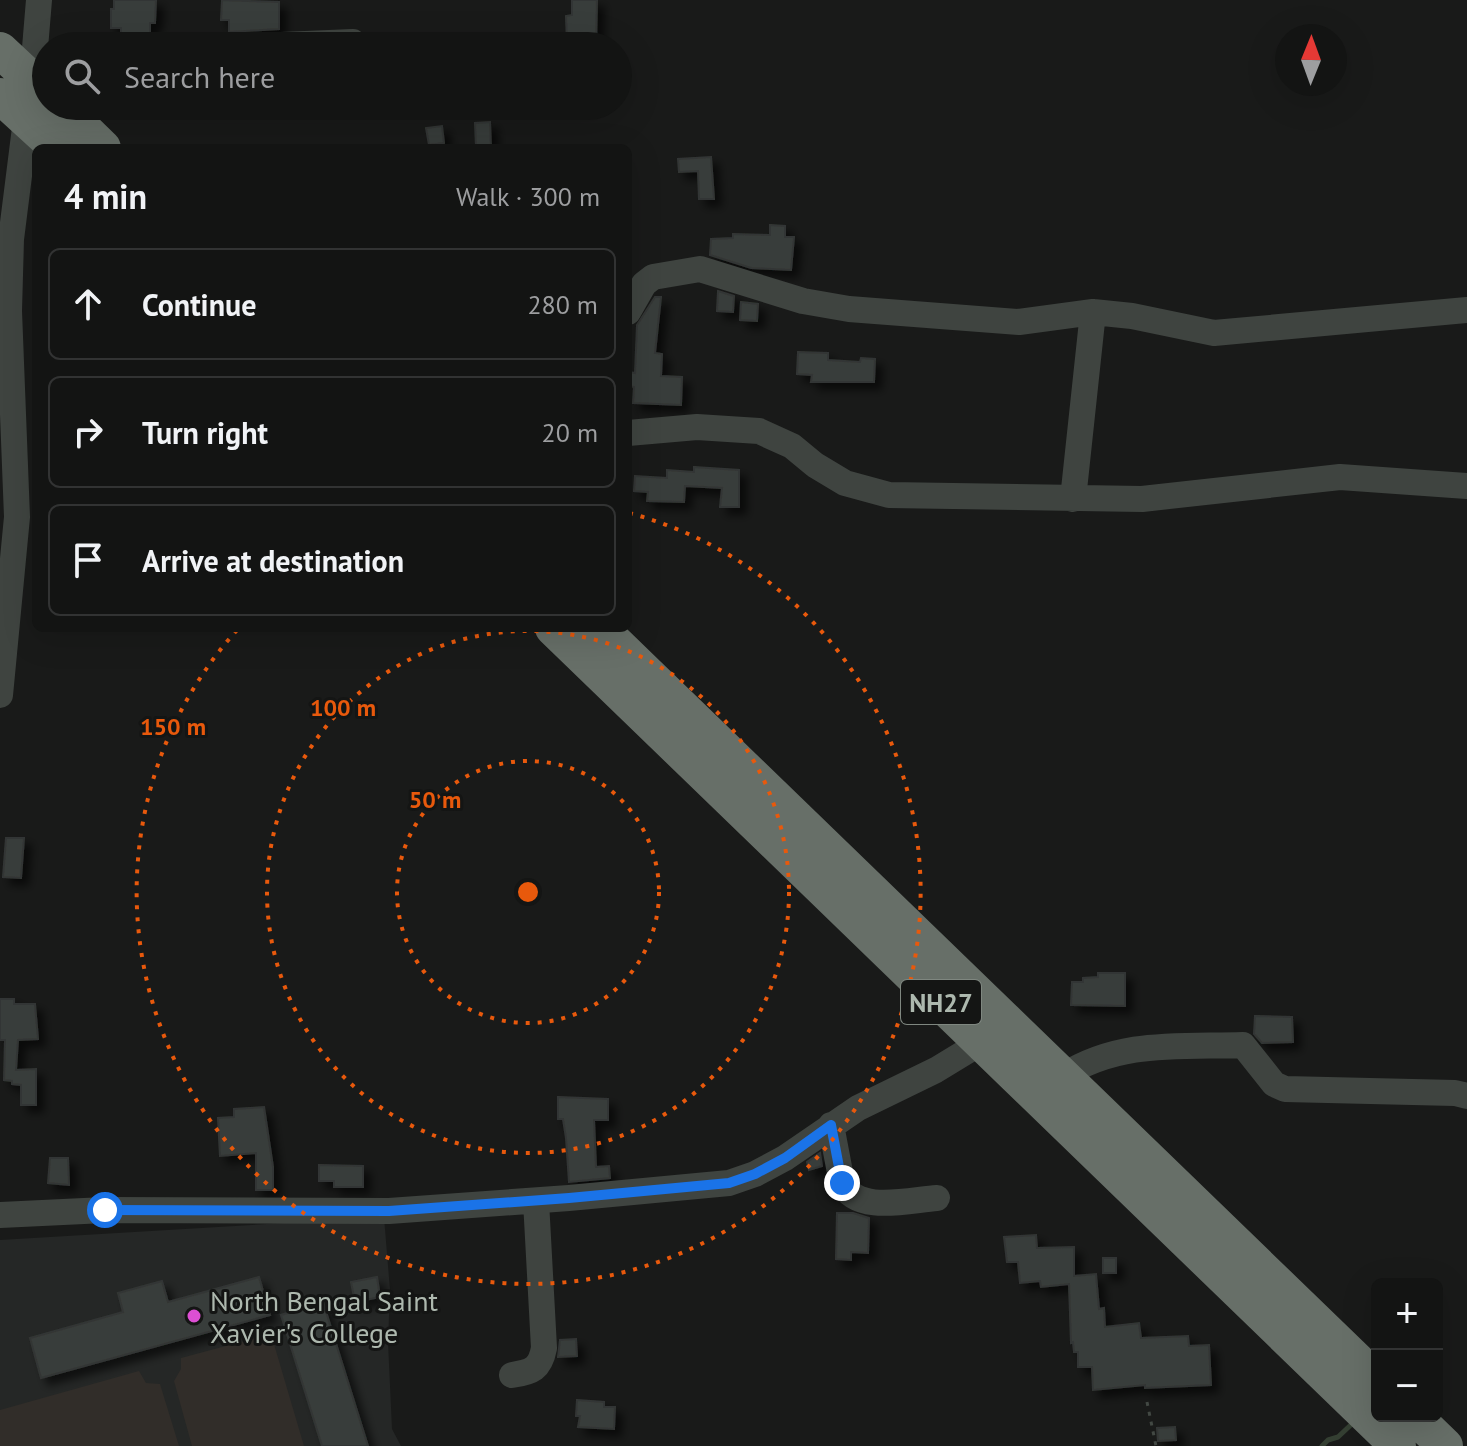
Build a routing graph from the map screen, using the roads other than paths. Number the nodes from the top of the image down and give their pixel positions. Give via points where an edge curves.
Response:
1 (39, 0) edge
2 (24, 58) edge
3 (32, 91) edge
4 (0, 96) edge
5 (32, 106) edge
6 (34, 120) edge
7 (43, 120) edge
8 (74, 120) edge
9 (55, 144) edge
10 (99, 144) edge
11 (632, 305) edge
12 (1467, 310) edge
13 (1093, 312) junction
14 (6, 359) edge
15 (632, 433) edge
16 (1467, 486) edge
17 (1073, 499) junction
18 (26, 534) edge
19 (557, 632) edge
20 (604, 632) edge
21 (0, 695) edge
22 (982, 1042) junction
23 (1063, 1076) junction
24 (1467, 1096) edge
25 (831, 1125) junction
26 (937, 1198) dead end
27 (536, 1201) junction
28 (0, 1215) edge
29 (1339, 1366) junction
30 (512, 1375) dead end
31 (1371, 1378) edge
32 (1420, 1422) edge
33 (1387, 1435) edge
34 (1445, 1446) edge

1 - 2 street
2 - 3 highway
4 - 5 highway
6 - 14 street via 11,239
7 - 9 highway
8 - 10 highway
11 - 13 street via 653,277 700,269 803,301 849,309 1019,322
12 - 13 street via 1214,333
13 - 17 street
14 - 18 street via 17,517
15 - 17 street via 697,427 759,431 792,446 845,483 889,495
16 - 17 street via 1340,477 1142,499
18 - 21 street
19 - 22 highway, NH27
20 - 23 highway, NH27
22 - 25 street
22 - 29 highway, NH27
23 - 24 street via 1112,1052 1243,1045 1274,1084 1285,1089
23 - 29 highway, NH27
25 - 26 street via 842,1183 854,1198
25 - 27 street via 785,1158 729,1183
27 - 28 street via 389,1211
27 - 30 street via 544,1348 537,1368
29 - 31 highway, NH27
29 - 33 highway, NH27
32 - 34 highway

